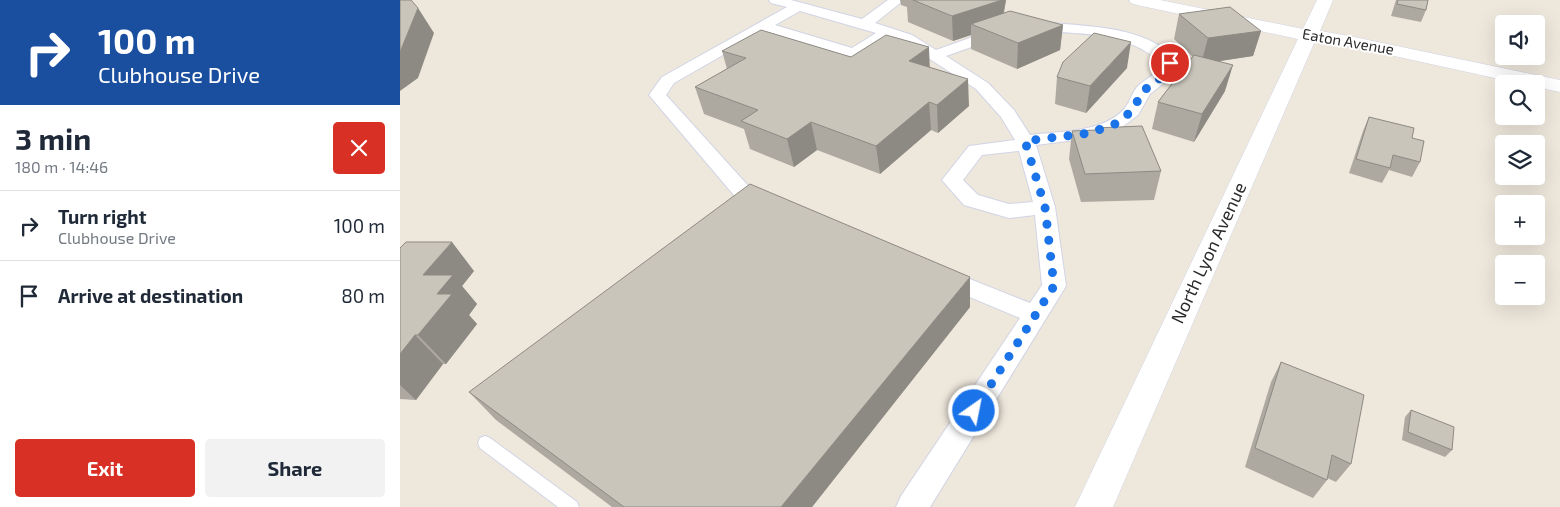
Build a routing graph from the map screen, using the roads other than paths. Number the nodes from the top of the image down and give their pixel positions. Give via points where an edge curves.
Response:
1 (776, 0) edge
2 (897, 0) edge
3 (1325, 0) edge
4 (1148, 1) edge
5 (799, 6) junction
6 (864, 24) junction
7 (763, 26) junction
8 (889, 31) junction
9 (1309, 35) junction
10 (935, 55) junction
11 (1560, 86) edge
12 (1026, 143) junction
13 (1045, 207) junction
14 (781, 210) edge
15 (927, 270) edge
16 (1036, 315) junction
17 (485, 443) dead end
18 (571, 507) edge
19 (912, 507) edge
20 (1094, 507) edge

1 - 5 street
2 - 6 street
3 - 9 street, North Lyon Avenue
4 - 9 street, Eaton Avenue
5 - 6 street
5 - 7 street
6 - 8 street
7 - 8 street via 854,52
7 - 14 street via 668,80 657,95 745,195
8 - 10 street
9 - 11 street, Eaton Avenue
9 - 20 street, North Lyon Avenue
10 - 12 street via 982,86 1008,114
10 - 12 street via 995,33 1024,27 1057,27 1130,39 1155,50 1170,63 1163,76 1143,91 1132,111 1115,124 1090,133
12 - 13 street
12 - 13 street via 976,150 952,180 972,200 1009,211
13 - 16 street via 1054,286
15 - 16 street
16 - 19 street
17 - 18 lane

